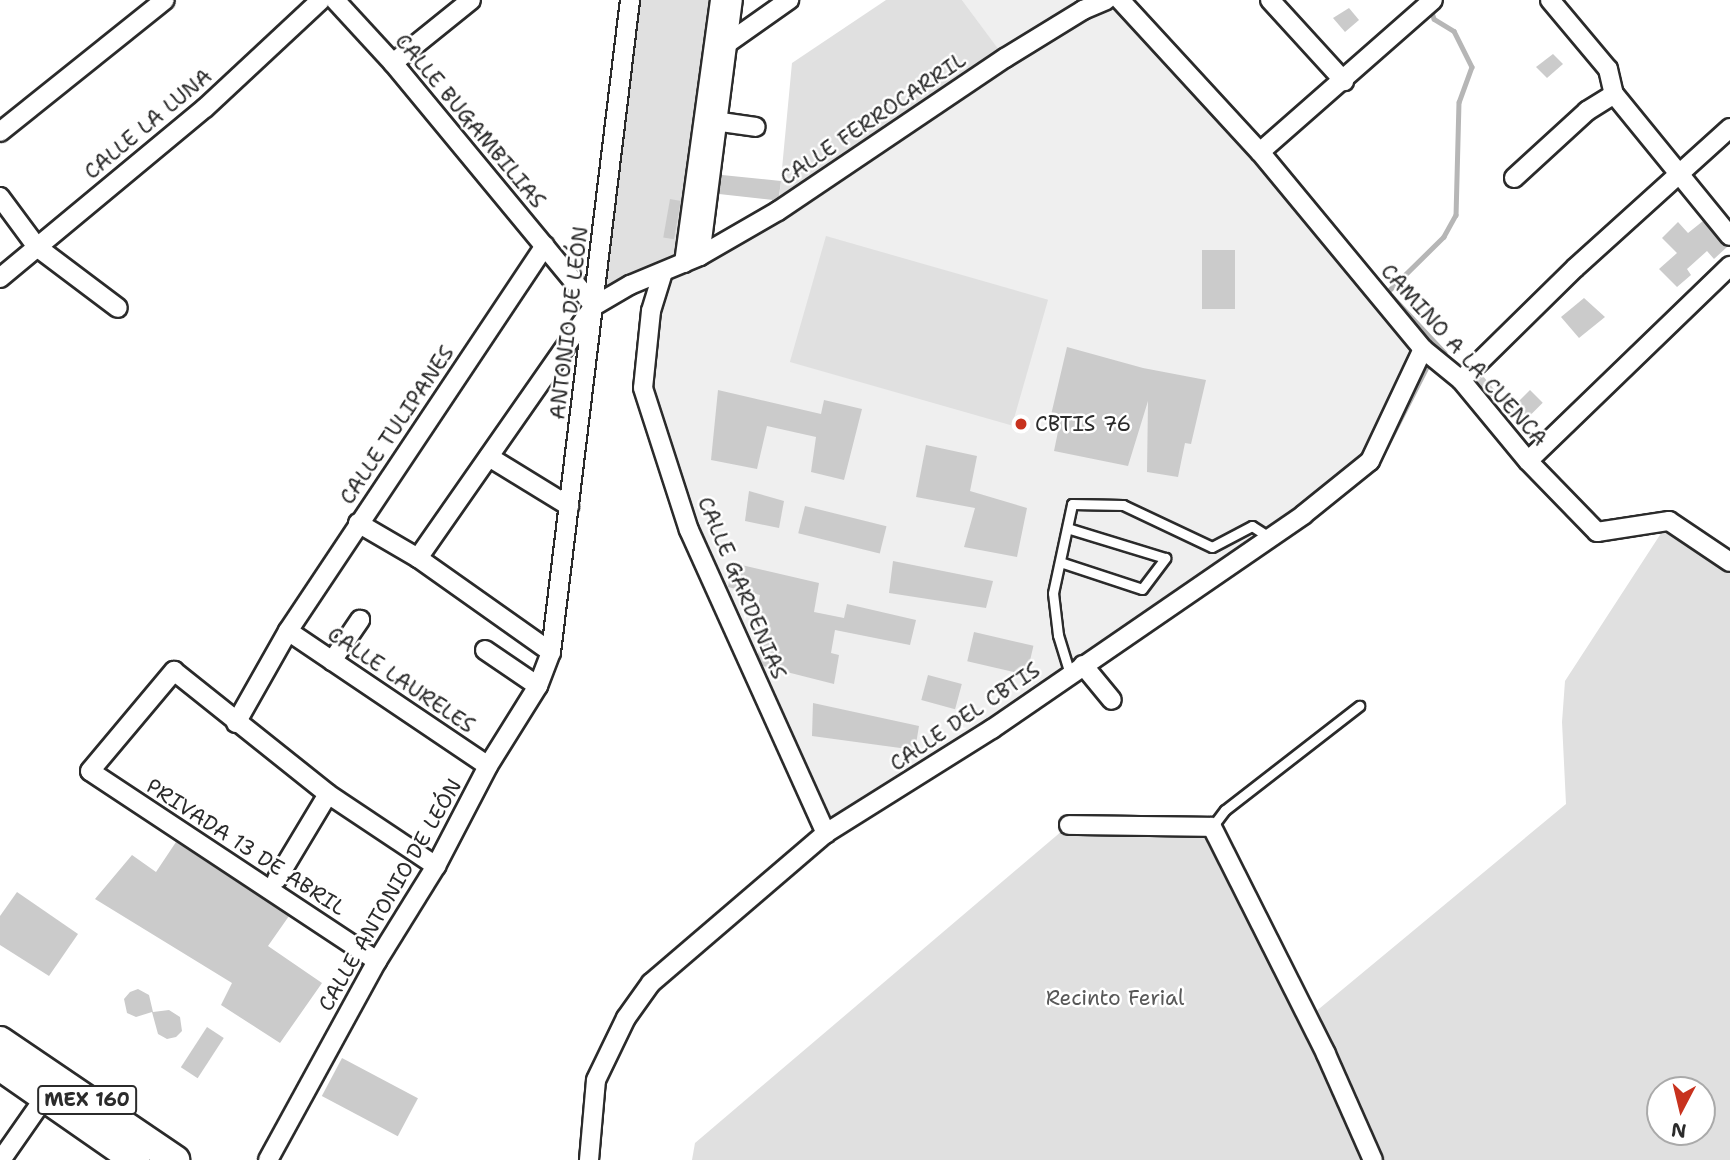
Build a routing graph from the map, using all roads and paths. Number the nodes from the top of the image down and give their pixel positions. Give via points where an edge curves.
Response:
1 (165, 0) edge
2 (321, 0) edge
3 (335, 0) edge
4 (471, 0) edge
5 (630, 0) edge
6 (720, 0) edge
7 (733, 0) edge
8 (789, 0) edge
9 (1106, 0) edge
10 (1120, 0) edge
11 (1270, 0) edge
12 (1433, 0) edge
13 (1550, 0) edge
14 (722, 44) junction
15 (393, 63) junction
16 (1344, 81) junction
17 (1615, 94) junction
18 (711, 121) junction
19 (756, 127) dead end
20 (1730, 128) edge
21 (0, 132) edge
22 (1260, 152) junction
23 (1680, 173) junction
24 (1514, 178) dead end
25 (0, 197) edge
26 (1730, 236) edge
27 (545, 246) junction
28 (37, 247) junction
29 (692, 260) junction
30 (1730, 266) edge
31 (663, 272) junction
32 (0, 278) edge
33 (594, 306) junction
34 (118, 308) dead end
35 (1423, 349) junction
36 (1461, 380) junction
37 (489, 457) junction
38 (1528, 461) junction
39 (569, 506) junction
40 (358, 523) junction
41 (1067, 528) junction
42 (1269, 537) junction
43 (418, 558) junction
44 (1059, 562) junction
45 (1730, 562) edge
46 (360, 620) dead end
47 (288, 631) junction
48 (485, 650) dead end
49 (551, 652) junction
50 (332, 661) junction
51 (1076, 670) junction
52 (538, 686) junction
53 (1112, 700) dead end
54 (1359, 706) dead end
55 (236, 723) junction
56 (488, 766) junction
57 (328, 794) junction
58 (1069, 825) dead end
59 (1212, 827) junction
60 (826, 833) junction
61 (436, 866) junction
62 (277, 879) dead end
63 (377, 961) junction
64 (0, 1041) edge
65 (0, 1066) edge
66 (45, 1097) junction
67 (1, 1160) edge
68 (135, 1160) edge
69 (174, 1160) edge
70 (268, 1160) edge
71 (589, 1160) edge
72 (1373, 1160) edge

1 - 21 street
2 - 28 street, CALLE LA LUNA via 205,108
3 - 15 street, CALLE BUGAMBILIAS
4 - 15 street
5 - 33 street, ANTONIO DE LEÓN
6 - 14 street
7 - 14 street
8 - 14 street
9 - 29 street, CALLE FERROCARRIL via 1005,58 778,211
10 - 22 street, CAMINO A LA CUENCA
11 - 16 street
12 - 16 street
13 - 17 street via 1608,69
14 - 18 street
15 - 27 street, CALLE BUGAMBILIAS
16 - 22 street
17 - 23 street
17 - 24 street via 1587,111
18 - 19 street
18 - 29 street
20 - 23 street
22 - 35 street, CAMINO A LA CUENCA
23 - 26 street
23 - 36 street
25 - 28 street
27 - 33 street, CALLE BUGAMBILIAS
27 - 40 street, CALLE TULIPANES
28 - 32 street, CALLE LA LUNA
28 - 34 street
29 - 31 street, CALLE FERROCARRIL
30 - 38 street
31 - 33 street, CALLE FERROCARRIL
31 - 60 street, CALLE GARDENIAS via 651,311 643,388 689,530
33 - 37 street
33 - 39 street, ANTONIO DE LEÓN
35 - 36 street, CAMINO A LA CUENCA
35 - 42 street, CALLE DEL CBTIS via 1370,461
36 - 38 street, CAMINO A LA CUENCA
37 - 39 street
37 - 43 street
38 - 45 street, CAMINO A LA CUENCA via 1597,532 1669,521
39 - 49 street, ANTONIO DE LEÓN
40 - 43 street
40 - 47 street, CALLE TULIPANES
41 - 42 lane via 1072,504 1123,505 1212,547 1252,526
41 - 44 lane
41 - 44 lane via 1165,558 1142,589
42 - 51 street, CALLE DEL CBTIS
43 - 49 street
44 - 51 lane via 1053,593 1058,635
46 - 50 street
47 - 50 street, CALLE LAURELES
47 - 55 street, CALLE TULIPANES
48 - 52 street
49 - 52 street, CALLE ANTONIO DE LEÓN
50 - 56 street, CALLE LAURELES
51 - 53 street
51 - 60 street, CALLE DEL CBTIS
52 - 56 street, CALLE ANTONIO DE LEÓN
54 - 59 lane via 1224,810
55 - 57 street
55 - 63 street, PRIVADA 13 DE ABRIL via 174,671 90,771
56 - 61 street, CALLE ANTONIO DE LEÓN
57 - 61 street
57 - 62 street
58 - 59 street
59 - 72 street
60 - 71 street, CALLE DEL CBTIS via 651,983 626,1018 596,1080
61 - 63 street, CALLE ANTONIO DE LEÓN
63 - 70 street, CALLE ANTONIO DE LEÓN
64 - 69 main road, MEX 160
65 - 66 main road, MEX 160
66 - 67 street
66 - 68 main road, MEX 160

